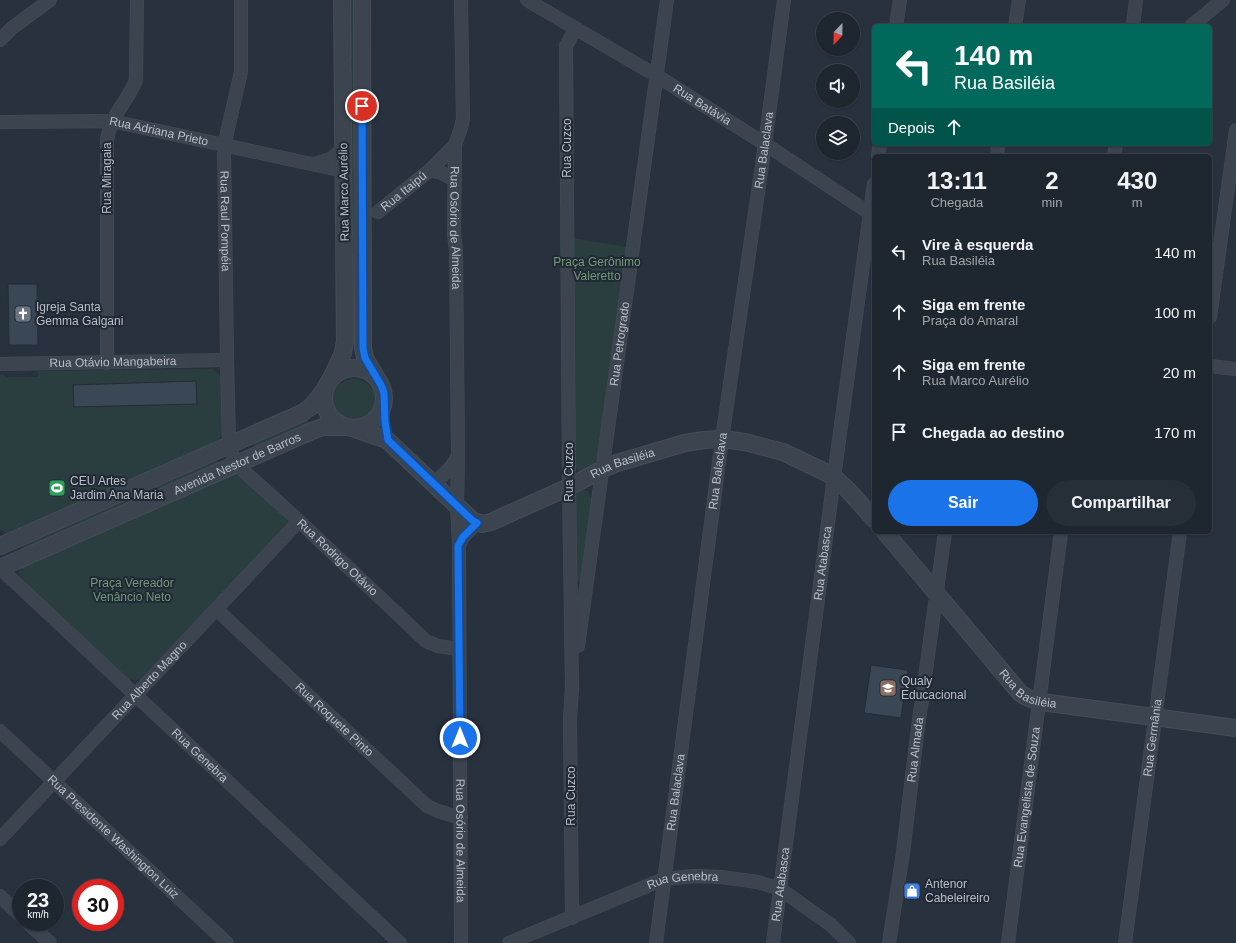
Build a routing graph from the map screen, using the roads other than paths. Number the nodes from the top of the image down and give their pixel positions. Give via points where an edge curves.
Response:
1 (50, 0) edge
2 (137, 0) edge
3 (241, 0) edge
4 (342, 0) edge
5 (362, 0) edge
6 (461, 0) edge
7 (527, 0) edge
8 (668, 0) edge
9 (784, 0) edge
10 (900, 0) edge
11 (1018, 0) edge
12 (1136, 0) edge
13 (1223, 0) edge
14 (896, 24) edge
15 (1015, 24) edge
16 (1133, 24) edge
17 (1193, 24) edge
18 (576, 28) junction
19 (0, 40) edge
20 (657, 76) junction
21 (112, 121) junction
22 (0, 122) edge
23 (1236, 130) edge
24 (765, 144) junction
25 (455, 145) junction
26 (224, 146) junction
27 (344, 148) junction
28 (315, 164) junction
29 (430, 170) junction
30 (344, 171) junction
31 (455, 180) junction
32 (378, 212) dead end
33 (872, 215) edge
34 (362, 241) junction
35 (344, 242) junction
36 (1212, 303) edge
37 (226, 360) junction
38 (107, 363) junction
39 (0, 364) edge
40 (1212, 366) edge
41 (1236, 369) edge
42 (378, 380) junction
43 (328, 384) junction
44 (384, 403) junction
45 (349, 427) junction
46 (722, 439) junction
47 (388, 440) junction
48 (229, 445) junction
49 (458, 456) junction
50 (236, 464) junction
51 (603, 469) junction
52 (834, 477) junction
53 (435, 484) junction
54 (569, 486) junction
55 (457, 506) junction
56 (872, 517) edge
57 (299, 521) junction
58 (477, 523) junction
59 (887, 534) edge
60 (945, 534) edge
61 (1061, 534) edge
62 (1180, 534) edge
63 (0, 546) edge
64 (458, 546) junction
65 (0, 568) edge
66 (936, 593) junction
67 (216, 609) junction
68 (459, 649) junction
69 (572, 687) junction
70 (135, 695) junction
71 (1040, 702) junction
72 (1154, 718) junction
73 (1236, 728) edge
74 (0, 731) edge
75 (54, 781) junction
76 (461, 818) junction
77 (0, 839) edge
78 (664, 879) junction
79 (780, 889) junction
80 (0, 896) edge
81 (12, 907) edge
82 (572, 918) junction
83 (37, 931) edge
84 (50, 943) edge
85 (226, 943) edge
86 (400, 943) edge
87 (462, 943) edge
88 (509, 943) edge
89 (656, 943) edge
90 (773, 943) edge
91 (849, 943) edge
92 (889, 943) edge
93 (1008, 943) edge
94 (1125, 943) edge

1 - 19 street
2 - 21 street, Rua Miragaia via 136,80
3 - 26 street, Rua Raul Pompéia via 240,79
4 - 27 street, Rua Marco Aurélio
5 - 34 street, Rua Marco Aurélio
6 - 25 street, Rua Osório de Almeida via 462,119
7 - 18 street, Rua Batávia
8 - 20 street, Rua Petrogrado
9 - 24 street, Rua Balaclava
10 - 14 street
11 - 15 street
12 - 16 street
13 - 17 street
18 - 20 street, Rua Batávia
18 - 54 street, Rua Cuzco via 566,46
20 - 24 street, Rua Batávia
20 - 51 street, Rua Petrogrado
21 - 22 street, Rua Adriana Prieto
21 - 26 street, Rua Adriana Prieto
21 - 38 street, Rua Miragaia via 107,140
23 - 36 street
24 - 33 street, Rua Batávia
24 - 46 street, Rua Balaclava
25 - 29 street, Rua Itaipú
25 - 31 street, Rua Osório de Almeida
26 - 28 street, Rua Adriana Prieto
26 - 37 street, Rua Raul Pompéia
27 - 28 street via 332,158
27 - 30 street, Rua Marco Aurélio
28 - 30 street, Rua Adriana Prieto
29 - 31 street, Rua Itaipú
29 - 32 street, Rua Itaipú
30 - 35 street, Rua Marco Aurélio
31 - 49 street, Rua Osório de Almeida
33 - 52 street, Rua Atabasca
34 - 35 street
34 - 42 street, Rua Marco Aurélio via 363,348 365,358
35 - 43 street, Rua Marco Aurélio via 346,341 344,353
37 - 38 street, Rua Otávio Mangabeira
37 - 48 street, Rua Raul Pompéia
38 - 39 street, Rua Otávio Mangabeira
40 - 41 street
42 - 43 street via 368,372 354,368 340,372
42 - 44 street via 383,389
43 - 45 street via 324,400 327,411 335,421
43 - 48 street, Avenida Nestor de Barros via 312,406 302,413
44 - 45 street via 379,415 370,424 358,428
44 - 47 street
45 - 47 street
45 - 50 street, Avenida Nestor de Barros via 317,428
46 - 51 street, Rua Basiléia via 685,443
46 - 52 street, Rua Basiléia via 783,452
46 - 78 street, Rua Balaclava
47 - 53 street
48 - 50 street, Rua Rodrigo Otávio
48 - 63 street, Avenida Nestor de Barros
49 - 53 street
49 - 55 street, Rua Osório de Almeida
50 - 57 street, Rua Rodrigo Otávio
50 - 65 street, Avenida Nestor de Barros
51 - 54 street, Rua Basiléia
51 - 69 street, Rua Petrogrado
52 - 56 street, Rua Basiléia
52 - 79 street, Rua Atabasca
53 - 55 street
54 - 58 street, Rua Basiléia via 491,522
54 - 69 street, Rua Cuzco
55 - 58 street
55 - 64 street, Rua Osório de Almeida
57 - 67 street, Rua Alberto Magno
57 - 68 street, Rua Rodrigo Otávio via 426,641 438,646
58 - 64 street
59 - 66 street, Rua Basiléia
60 - 66 street, Rua Almada
61 - 71 street, Rua Evangelista de Souza
62 - 72 street, Rua Germânia
64 - 68 street, Rua Osório de Almeida
65 - 70 street, Rua Genebra
66 - 71 street, Rua Basiléia via 1020,693 1025,698
66 - 92 street, Rua Almada
67 - 70 street, Rua Alberto Magno
67 - 76 street, Rua Roquete Pinto via 427,806
68 - 76 street, Rua Osório de Almeida
69 - 82 street, Rua Cuzco
70 - 75 street, Rua Alberto Magno
70 - 86 street, Rua Genebra
71 - 72 street, Rua Basiléia
71 - 93 street, Rua Evangelista de Souza
72 - 73 street, Rua Basiléia
72 - 94 street, Rua Germânia
74 - 75 street, Rua Presidente Washington Luiz
75 - 77 street, Rua Alberto Magno
75 - 85 street, Rua Presidente Washington Luiz
76 - 87 street, Rua Osório de Almeida
78 - 79 street, Rua Genebra via 720,877 758,882
78 - 82 street, Rua Genebra
78 - 89 street, Rua Balaclava
79 - 90 street, Rua Atabasca
79 - 91 street, Rua Genebra via 831,925
80 - 81 street
82 - 88 street, Rua Genebra
83 - 84 street

